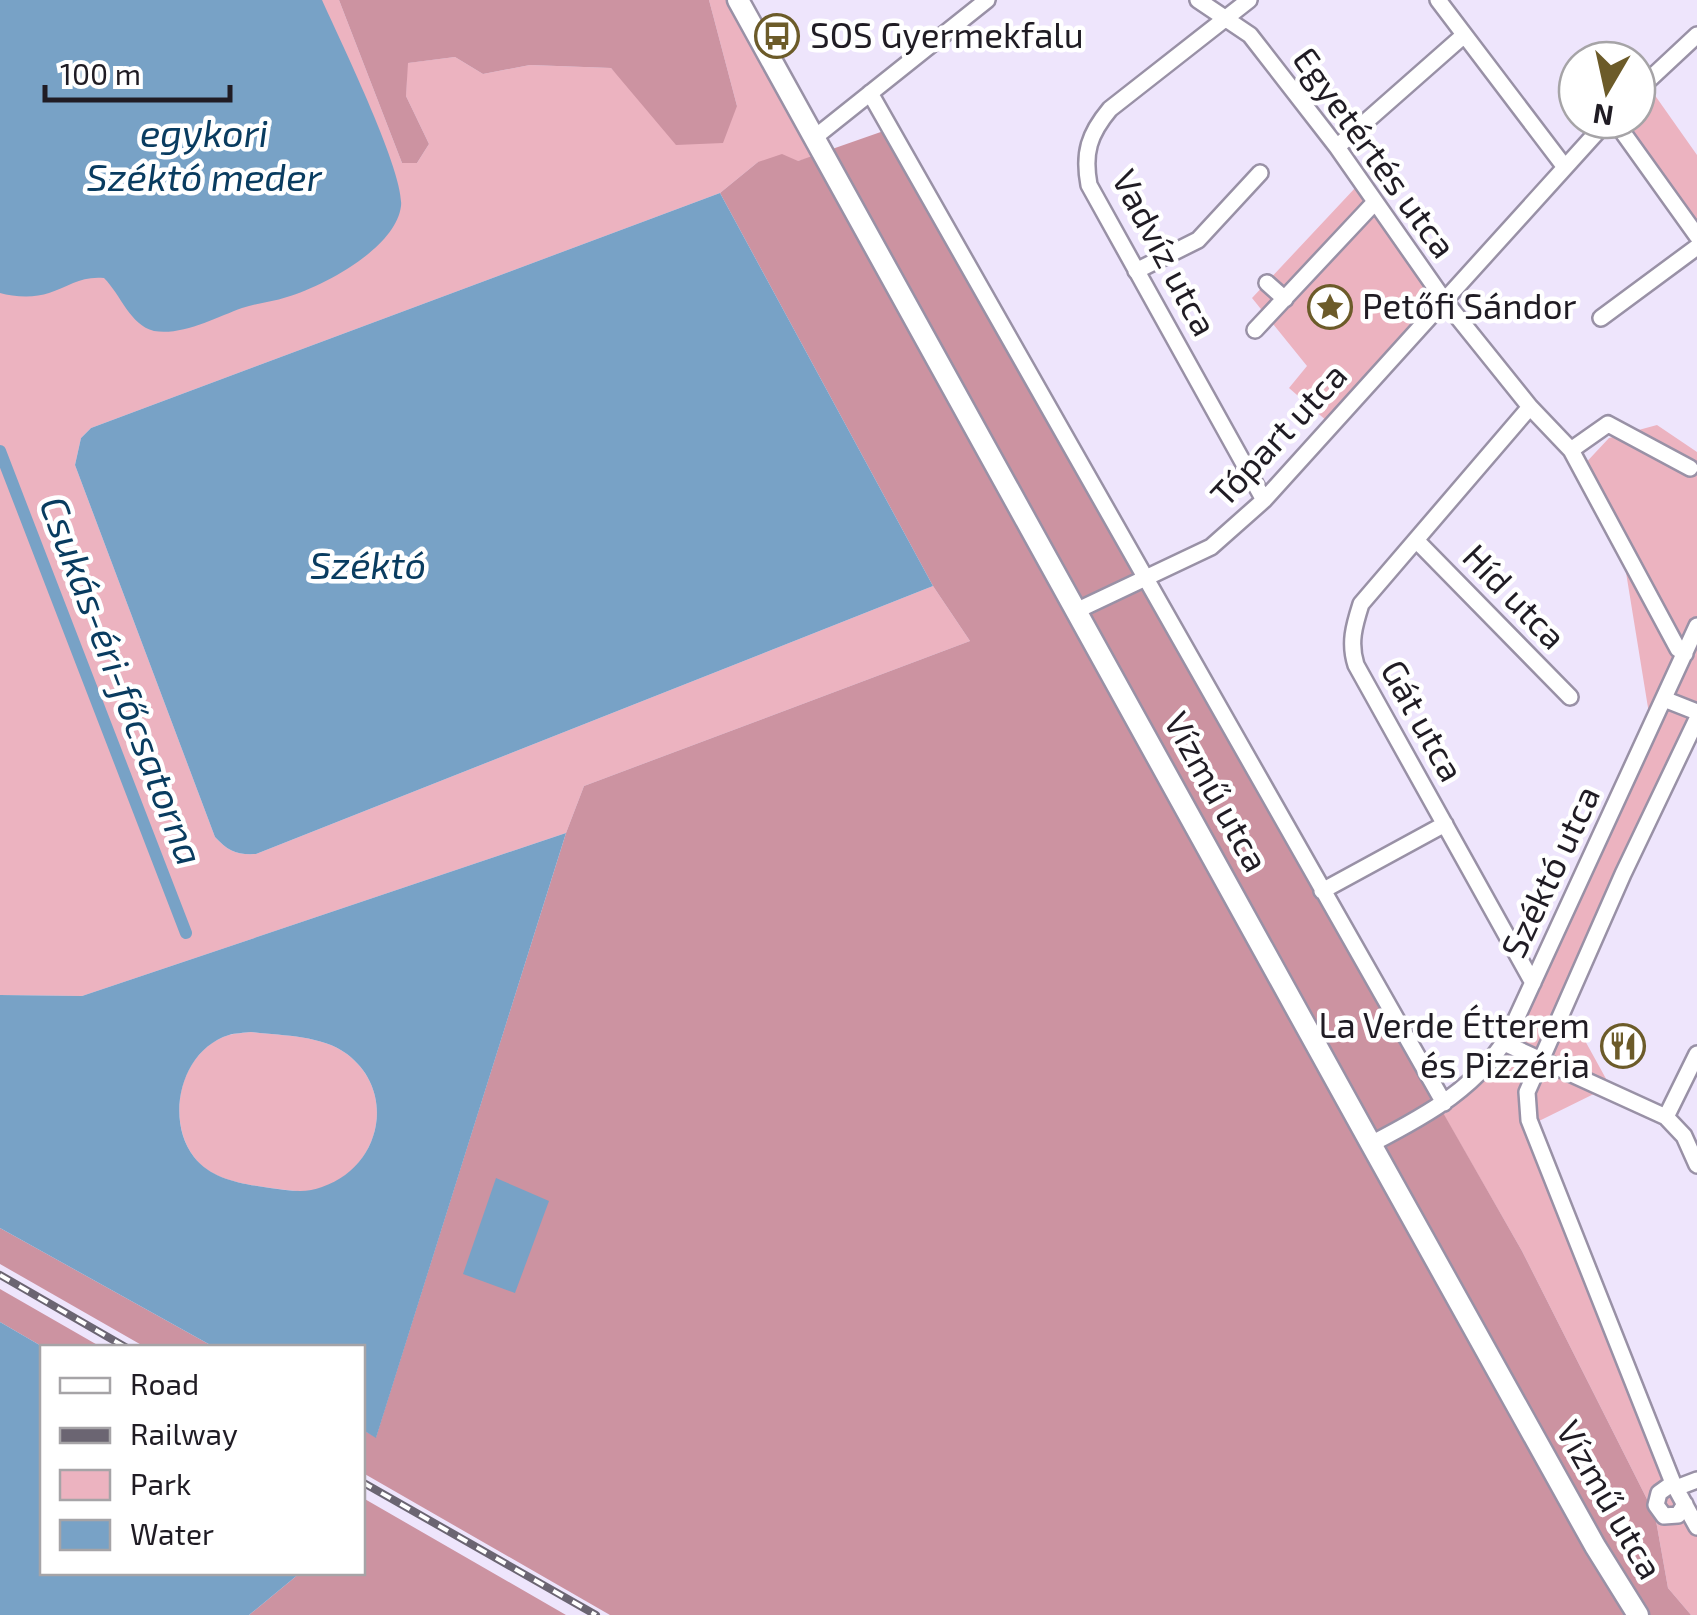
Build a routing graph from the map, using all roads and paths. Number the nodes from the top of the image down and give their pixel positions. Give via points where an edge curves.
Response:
1 (738, 0) edge
2 (987, 0) edge
3 (1198, 0) edge
4 (1249, 0) edge
5 (1438, 0) edge
6 (1226, 18) junction
7 (1697, 35) edge
8 (1463, 36) junction
9 (1657, 72) edge
10 (870, 93) junction
11 (814, 138) junction
12 (1591, 140) edge
13 (1626, 140) edge
14 (1336, 147) junction
15 (1564, 166) junction
16 (1260, 173) dead end
17 (1375, 202) junction
18 (1697, 236) edge
19 (1697, 247) edge
20 (1136, 271) junction
21 (1267, 283) dead end
22 (1285, 299) junction
23 (1444, 300) junction
24 (1601, 318) dead end
25 (1255, 330) dead end
26 (1530, 407) junction
27 (1571, 450) junction
28 (1690, 468) dead end
29 (1264, 500) junction
30 (1416, 540) junction
31 (1148, 578) junction
32 (1078, 610) junction
33 (1697, 626) edge
34 (1685, 654) junction
35 (1570, 697) dead end
36 (1664, 698) junction
37 (1697, 716) edge
38 (1444, 824) junction
39 (1322, 891) junction
40 (1533, 983) junction
41 (1504, 1043) junction
42 (1697, 1054) edge
43 (1541, 1060) junction
44 (1444, 1103) junction
45 (1666, 1117) junction
46 (1372, 1144) junction
47 (1697, 1165) edge
48 (1697, 1480) edge
49 (1674, 1485) junction
50 (1685, 1504) junction
51 (1697, 1527) edge
52 (1638, 1615) edge

1 - 11 main road, Vízmű utca
2 - 10 street
3 - 6 street, Egyetértés utca
4 - 6 street, Vadvíz utca
5 - 8 street
6 - 14 street, Egyetértés utca via 1250,34
6 - 20 street, Vadvíz utca via 1110,109 1087,144 1089,184
7 - 9 street
8 - 14 street
8 - 15 street
10 - 11 street
10 - 31 street, Vízmű utca
11 - 32 main road, Vízmű utca
12 - 15 street, Tópart utca
13 - 18 street
14 - 17 street, Egyetértés utca
15 - 23 street, Tópart utca
16 - 20 street via 1198,240
17 - 22 street
17 - 23 street, Egyetértés utca
19 - 24 street
20 - 29 street, Vadvíz utca
21 - 22 street
22 - 25 street
23 - 26 street, Egyetértés utca
23 - 29 street, Tópart utca
26 - 27 street, Egyetértés utca
26 - 30 street, Gát utca
27 - 28 street via 1608,424
27 - 34 street, Egyetértés utca
29 - 31 street, Tópart utca via 1211,548
30 - 35 street, Híd utca
30 - 38 street, Gát utca via 1361,604 1352,650
31 - 32 street, Tópart utca
31 - 39 street, Vízmű utca
32 - 46 main road, Vízmű utca
33 - 34 street, Széktó utca
34 - 36 street, Széktó utca
36 - 37 street
36 - 40 street, Széktó utca
37 - 43 street, Széktó utca
38 - 39 street
38 - 40 street, Gát utca
39 - 44 street, Vízmű utca
40 - 41 street, Széktó utca
41 - 43 street
41 - 44 street, Széktó utca
42 - 45 street
43 - 45 street
43 - 49 street, Vízmű utca via 1527,1092 1529,1120
44 - 46 street, Széktó utca
45 - 47 street
46 - 52 main road, Vízmű utca
48 - 49 street
49 - 50 street, Vízmű utca
49 - 50 street, Vízmű utca via 1656,1505 1672,1517
50 - 51 street, Vízmű utca

